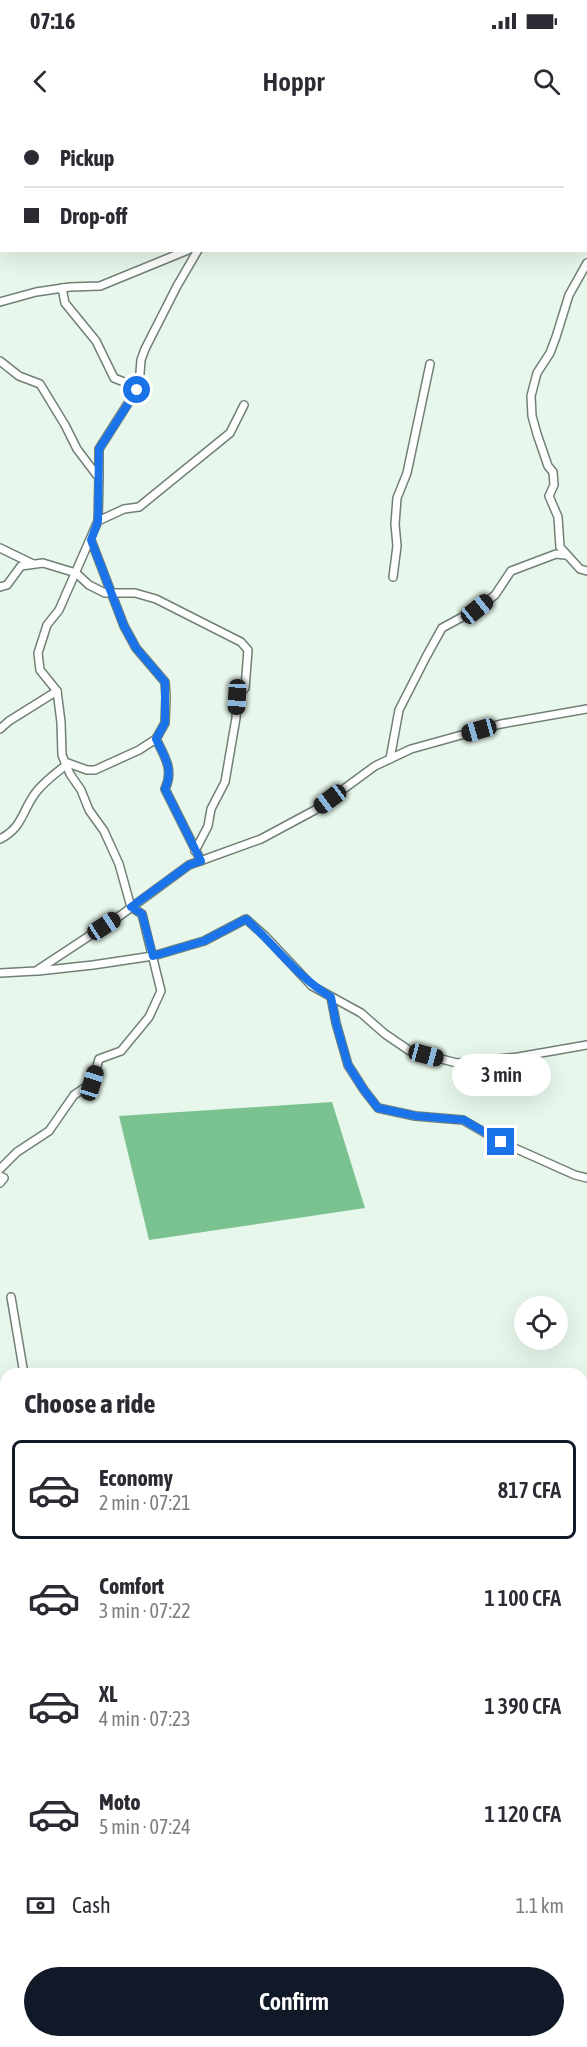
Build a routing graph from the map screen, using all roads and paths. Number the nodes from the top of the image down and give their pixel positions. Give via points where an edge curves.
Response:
1 (183, 252) edge
2 (197, 252) edge
3 (587, 263) edge
4 (62, 288) junction
5 (0, 302) edge
6 (0, 361) edge
7 (430, 364) dead end
8 (137, 390) junction
9 (243, 405) dead end
10 (99, 478) junction
11 (98, 521) junction
12 (91, 540) junction
13 (0, 548) edge
14 (565, 555) junction
15 (34, 564) junction
16 (587, 571) edge
17 (76, 573) junction
18 (393, 578) dead end
19 (0, 587) edge
20 (112, 592) junction
21 (57, 691) junction
22 (587, 709) edge
23 (0, 729) edge
24 (156, 739) junction
25 (390, 759) junction
26 (65, 763) junction
27 (0, 839) edge
28 (195, 851) junction
29 (201, 861) junction
30 (131, 907) junction
31 (153, 956) junction
32 (36, 971) junction
33 (0, 973) edge
34 (331, 997) junction
35 (587, 1045) edge
36 (0, 1169) edge
37 (0, 1176) edge
38 (587, 1178) edge
39 (0, 1183) edge
40 (11, 1297) dead end
41 (23, 1368) edge

1 - 4 street via 100,286
2 - 8 street via 145,349
3 - 14 street via 569,295 531,396 537,434 553,472 554,485 549,496 558,517 560,547
4 - 5 street
4 - 8 street via 65,303 96,341 114,378
6 - 10 street via 19,376 40,384 76,449
7 - 18 street via 407,472 397,498
8 - 10 street via 99,449
9 - 11 street via 230,433 139,507
10 - 11 street
11 - 12 street
12 - 17 street
12 - 20 street
13 - 15 street
14 - 16 street
14 - 25 street via 556,554 511,571 495,595 442,628 399,710
15 - 17 street
15 - 19 street via 21,566 7,585
17 - 20 street via 89,585
17 - 21 street via 47,625 38,654 40,670
20 - 24 street via 136,648 165,682 165,723
20 - 28 street via 156,599 241,642 248,651 245,688 237,697 225,782
21 - 23 street
21 - 26 street
22 - 25 street via 501,724 411,749
24 - 26 street via 94,770
24 - 28 street via 170,768 165,789
25 - 29 street via 315,810 261,839
26 - 27 street via 27,803 20,824
26 - 30 street via 104,831 119,864
28 - 29 street
29 - 30 street via 189,865
30 - 31 street via 142,914
30 - 32 street
31 - 32 street
31 - 34 street via 204,941 246,919 312,986
31 - 36 street via 161,991 149,1017 121,1051 99,1059 92,1083 74,1095 49,1131 17,1152
32 - 33 street
34 - 35 street via 361,1013 410,1051 457,1064
34 - 38 street via 348,1065 378,1108 464,1120 501,1142
37 - 39 street via 4,1178
40 - 41 street

